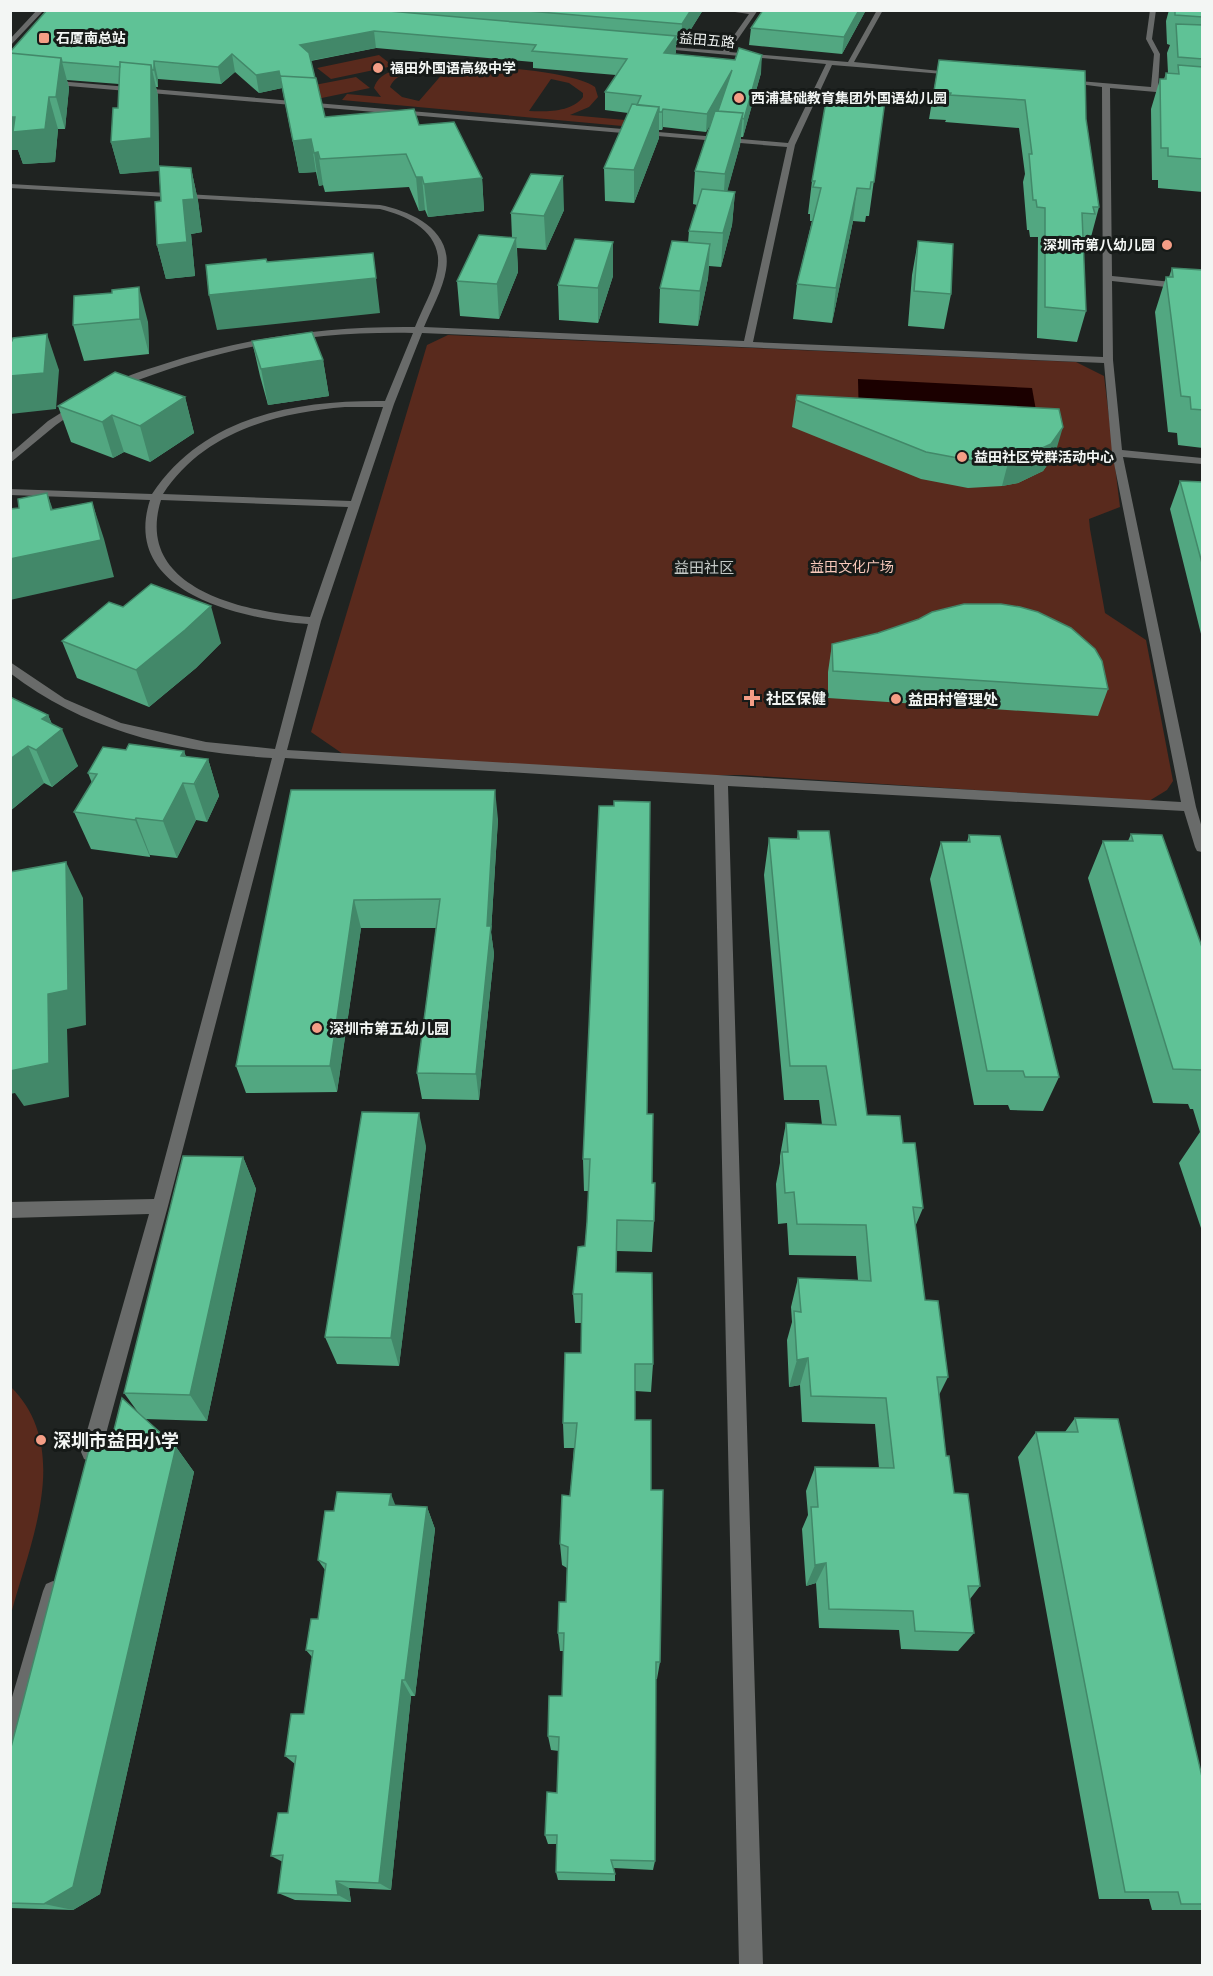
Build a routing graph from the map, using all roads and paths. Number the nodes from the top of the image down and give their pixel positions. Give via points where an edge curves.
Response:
1 (41, 10) edge
2 (724, 10) edge
3 (880, 10) edge
4 (1153, 10) edge
5 (754, 12) edge
6 (10, 44) edge
7 (643, 47) edge
8 (1154, 48) junction
9 (1164, 49) dead end
10 (725, 53) junction
11 (830, 62) junction
12 (850, 64) junction
13 (966, 74) edge
14 (10, 79) edge
15 (1059, 82) edge
16 (1106, 86) junction
17 (1154, 90) junction
18 (1203, 94) edge
19 (791, 145) junction
20 (10, 186) edge
21 (1107, 278) junction
22 (1203, 288) edge
23 (419, 330) junction
24 (748, 344) junction
25 (1108, 360) junction
26 (105, 391) edge
27 (89, 400) edge
28 (389, 404) junction
29 (1117, 453) junction
30 (10, 460) edge
31 (1203, 461) edge
32 (10, 492) edge
33 (155, 497) junction
34 (355, 504) junction
35 (315, 621) junction
36 (10, 666) edge
37 (280, 753) junction
38 (721, 782) junction
39 (1190, 807) junction
40 (1203, 847) edge
41 (159, 1206) junction
42 (10, 1210) edge
43 (87, 1469) edge
44 (58, 1572) edge
45 (10, 1743) edge
46 (751, 1965) edge

1 - 6 street
2 - 5 street
3 - 12 street
4 - 8 street via 1149,39
5 - 10 street
7 - 10 street, 益田五路
8 - 9 street
8 - 17 street
10 - 11 street, 益田五路
11 - 12 street, 益田五路
11 - 19 street
12 - 13 street, 益田五路
14 - 19 street
15 - 16 street
16 - 17 street
16 - 21 street
17 - 18 street
19 - 24 street
20 - 23 street via 395,210 429,229 441,249 442,270
21 - 22 street
21 - 25 street
23 - 24 street
23 - 26 street via 328,331 249,341 183,359
23 - 28 street
24 - 25 street
25 - 29 street
27 - 30 street via 52,423
28 - 33 street via 317,406 247,424 189,456
28 - 34 street
29 - 31 street
29 - 39 street
32 - 33 street
33 - 34 street
33 - 35 street via 149,519 151,541 161,562 179,581 205,598 237,610
34 - 35 street
35 - 37 street
36 - 37 street via 54,699 118,727 195,746
37 - 38 street
37 - 41 street
38 - 39 street
38 - 46 street
39 - 40 street
41 - 42 street
41 - 43 street
44 - 45 street

